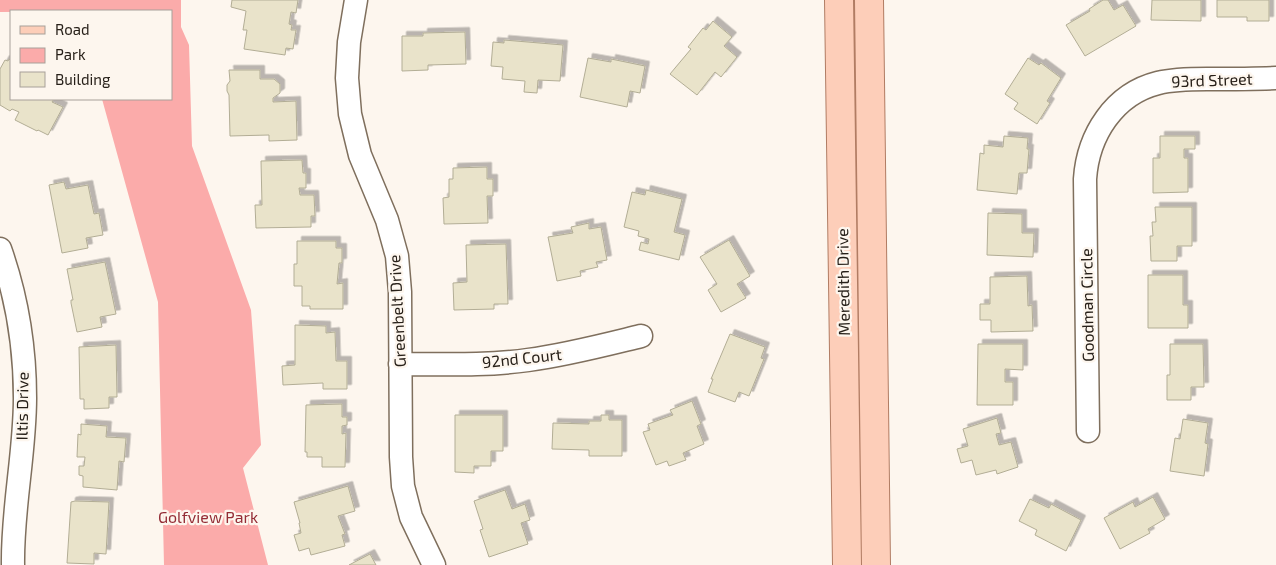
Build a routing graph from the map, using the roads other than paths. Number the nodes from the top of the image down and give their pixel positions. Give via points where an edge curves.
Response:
1 (356, 0) edge
2 (839, 0) edge
3 (869, 0) edge
4 (1276, 78) edge
5 (1086, 178) joint
6 (0, 249) edge
7 (641, 336) dead end
8 (400, 364) junction
9 (1088, 431) dead end
10 (13, 565) edge
11 (434, 565) edge
12 (847, 565) edge
13 (876, 565) edge

1 - 8 street, Greenbelt Drive via 348,42 350,114 360,155 387,220 396,256 400,292
2 - 12 main road, Meredith Drive
3 - 13 main road, Meredith Drive
4 - 5 street, 93rd Street via 1182,79 1136,91 1118,104 1102,122 1092,142
5 - 9 street, Goodman Circle
6 - 10 street, Iltis Drive via 16,307 25,399 12,539
7 - 8 street, 92nd Court via 526,360
8 - 11 street, Greenbelt Drive via 403,486 411,517

